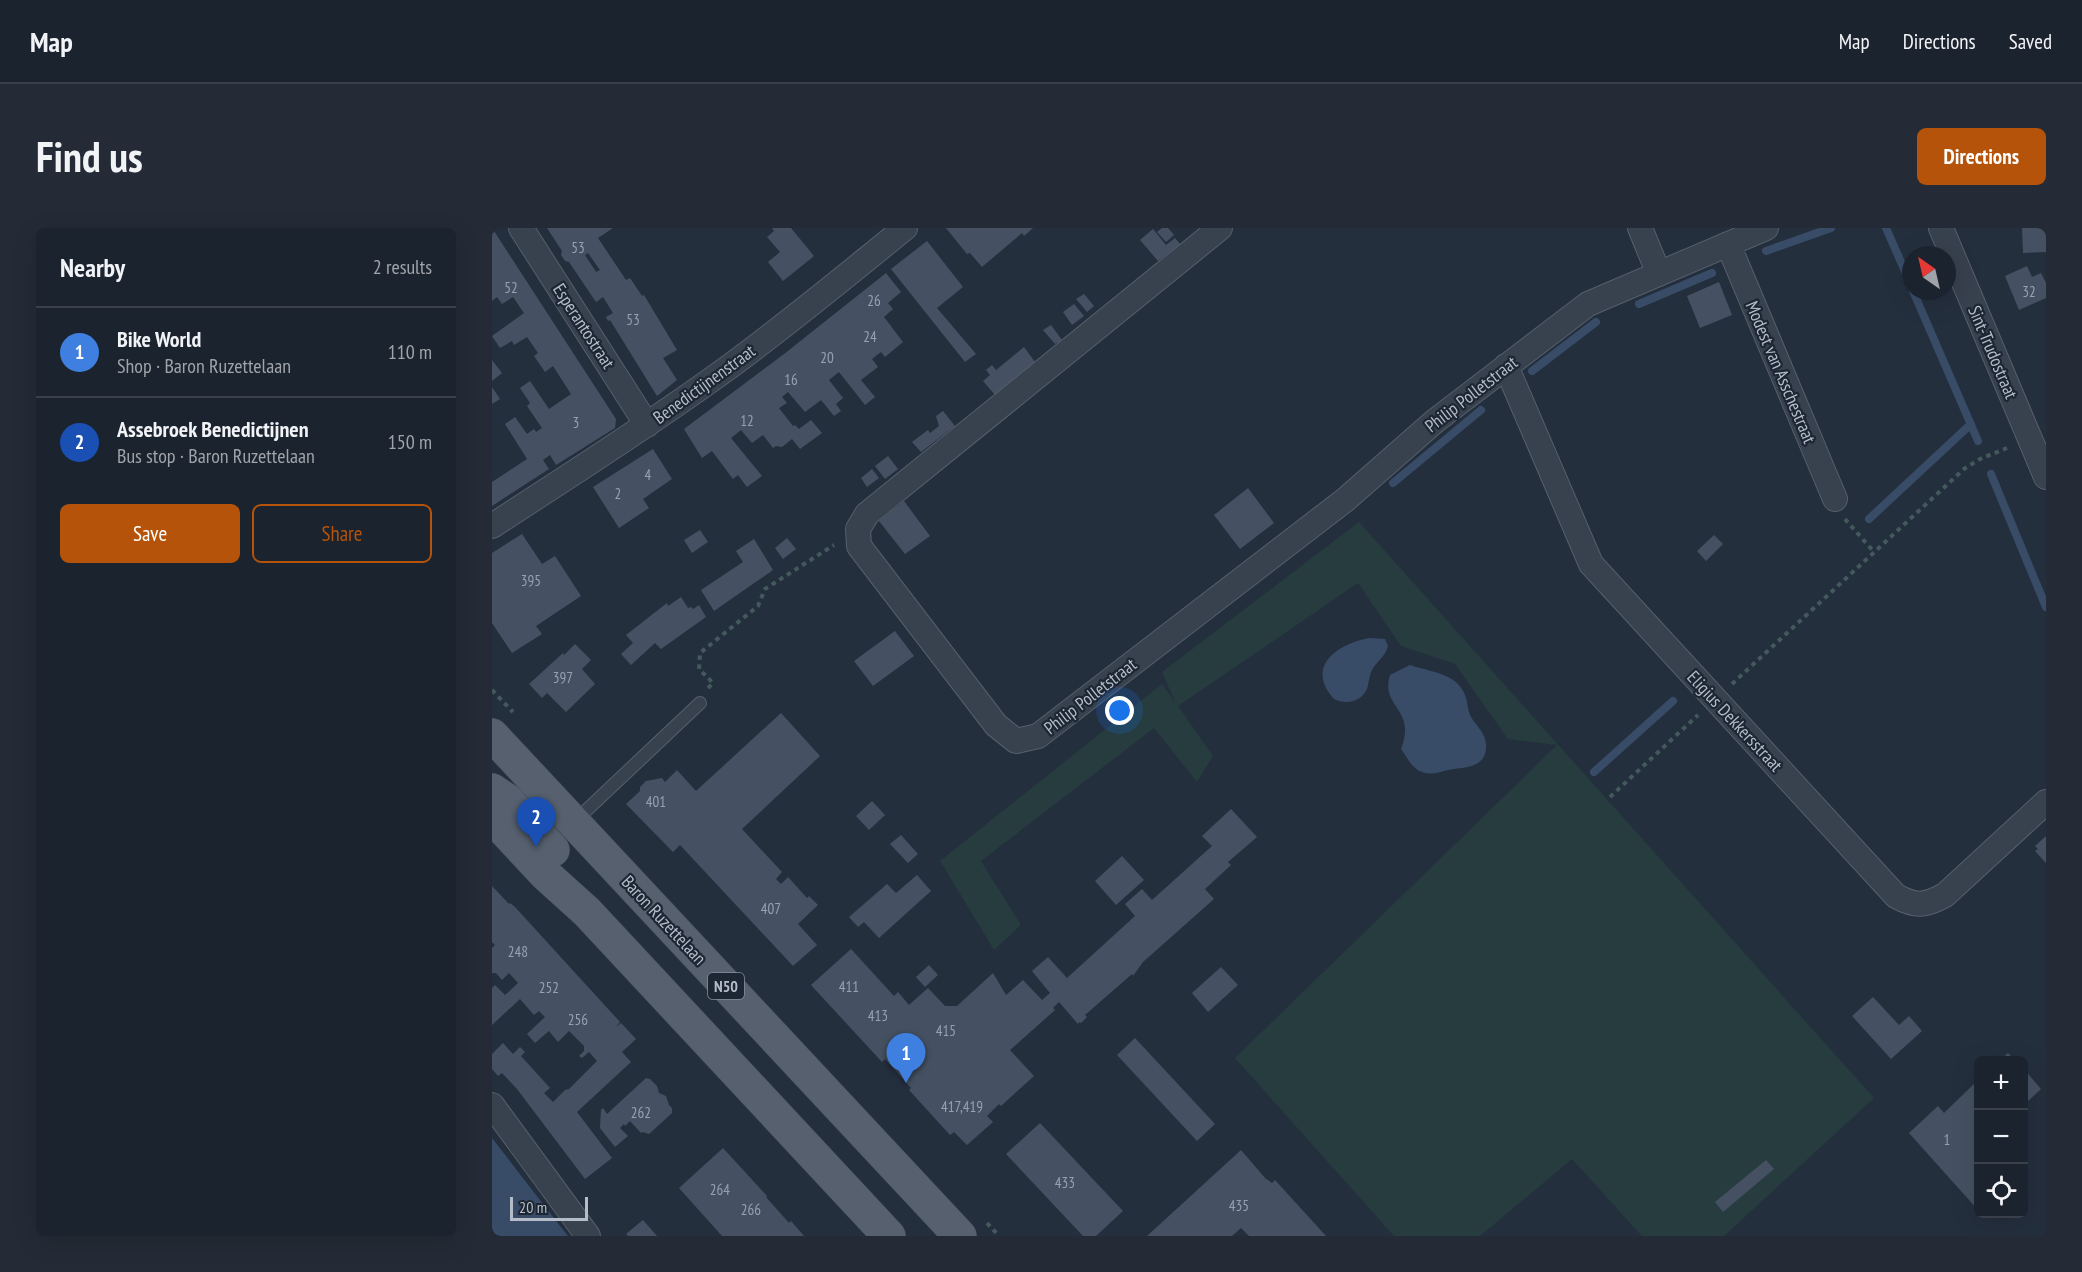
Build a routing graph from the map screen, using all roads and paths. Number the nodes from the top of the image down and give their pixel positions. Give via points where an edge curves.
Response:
1 (521, 228) edge
2 (905, 228) edge
3 (1220, 228) edge
4 (1640, 228) edge
5 (1767, 228) edge
6 (1941, 228) edge
7 (1728, 244) junction
8 (1659, 274) junction
9 (1506, 366) junction
10 (647, 425) junction
11 (2030, 438) junction
12 (2046, 477) edge
13 (1835, 499) joint
14 (492, 526) edge
15 (858, 529) junction
16 (1874, 552) junction
17 (1715, 699) junction
18 (700, 704) joint
19 (492, 735) edge
20 (492, 790) edge
21 (1610, 797) dead end
22 (2046, 802) edge
23 (492, 818) edge
24 (574, 822) junction
25 (587, 912) junction
26 (492, 1105) edge
27 (588, 1236) edge
28 (889, 1236) edge
29 (960, 1236) edge

1 - 10 street, Esperantostraat
2 - 10 street, Benedictijnenstraat via 776,331
3 - 15 street via 867,514
4 - 8 street
5 - 7 street, Philip Polletstraat
6 - 11 street, Sint-Trudostraat
7 - 8 street, Philip Polletstraat
7 - 13 street, Modest van Asschestraat
8 - 9 street, Philip Polletstraat via 1588,304
9 - 15 street, Philip Polletstraat via 1435,421 1345,500 1038,736 1016,741 996,725 859,546
9 - 17 street, Eligius Dekkersstraat via 1591,564
10 - 14 street, Benedictijnenstraat
11 - 12 street, Sint-Trudostraat
11 - 16 path via 1964,469
13 - 16 path via 1845,520
15 - 18 path via 765,590 758,606 700,653 699,669 713,683 700,695
16 - 17 path
17 - 21 path
17 - 22 street, Eligius Dekkersstraat via 1896,896 1911,904 1931,903 1945,895
18 - 24 lane
19 - 24 main road, Baron Ruzettelaan / N50
20 - 25 main road via 507,800 557,854
23 - 25 main road
24 - 29 main road, Baron Ruzettelaan / N50
25 - 28 main road
26 - 27 street

